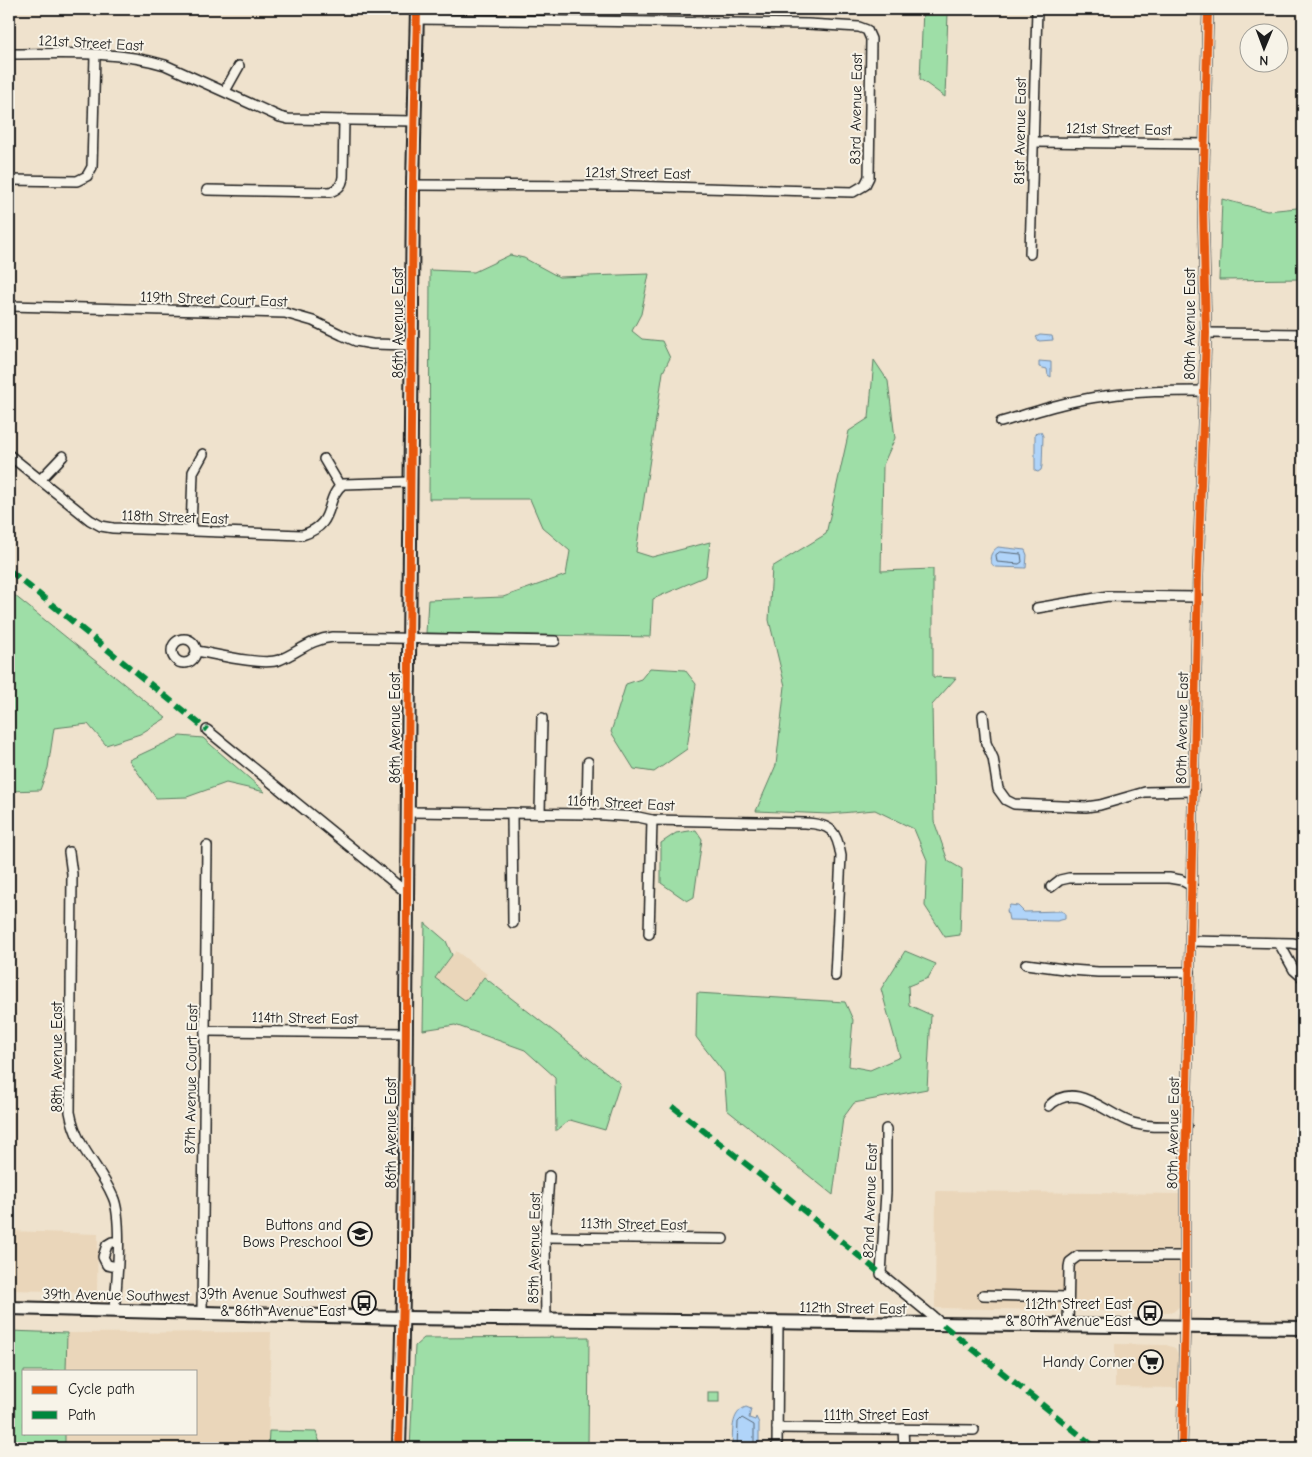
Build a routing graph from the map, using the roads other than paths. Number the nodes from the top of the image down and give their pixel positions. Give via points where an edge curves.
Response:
1 (1036, 9) edge
2 (1208, 9) edge
3 (417, 14) edge
4 (9, 54) edge
5 (95, 55) junction
6 (239, 66) dead end
7 (225, 92) junction
8 (344, 119) junction
9 (415, 121) junction
10 (1034, 142) junction
11 (1204, 144) junction
12 (9, 180) edge
13 (413, 186) junction
14 (861, 188) joint
15 (207, 190) dead end
16 (1030, 254) dead end
17 (9, 306) edge
18 (1206, 333) junction
19 (1303, 334) edge
20 (412, 345) junction
21 (1204, 391) junction
22 (1000, 422) dead end
23 (203, 454) dead end
24 (9, 455) edge
25 (63, 456) dead end
26 (324, 459) dead end
27 (41, 479) junction
28 (411, 482) junction
29 (340, 486) junction
30 (191, 531) junction
31 (1198, 597) junction
32 (1037, 608) dead end
33 (409, 639) junction
34 (555, 641) dead end
35 (197, 651) dead end
36 (983, 715) dead end
37 (542, 718) dead end
38 (207, 730) dead end
39 (588, 762) dead end
40 (1194, 791) junction
41 (408, 812) junction
42 (512, 813) junction
43 (540, 813) junction
44 (587, 814) junction
45 (652, 820) junction
46 (207, 846) dead end
47 (69, 852) dead end
48 (1192, 886) junction
49 (1051, 887) dead end
50 (407, 892) junction
51 (513, 923) dead end
52 (649, 934) dead end
53 (1191, 941) junction
54 (1279, 943) junction
55 (1303, 945) edge
56 (1026, 964) dead end
57 (1190, 972) junction
58 (835, 976) dead end
59 (1303, 978) edge
60 (205, 1031) junction
61 (406, 1033) junction
62 (1049, 1106) dead end
63 (1187, 1126) junction
64 (886, 1129) dead end
65 (549, 1176) dead end
66 (546, 1237) junction
67 (723, 1239) dead end
68 (118, 1242) junction
69 (1185, 1256) junction
70 (117, 1267) junction
71 (983, 1295) dead end
72 (1068, 1296) junction
73 (9, 1308) edge
74 (114, 1311) junction
75 (202, 1313) junction
76 (403, 1318) junction
77 (546, 1320) junction
78 (778, 1323) junction
79 (943, 1325) junction
80 (1068, 1326) junction
81 (1185, 1327) junction
82 (1303, 1328) edge
83 (777, 1428) junction
84 (903, 1429) junction
85 (974, 1430) dead end
86 (399, 1448) edge
87 (777, 1448) edge
88 (904, 1448) edge
89 (1182, 1448) edge

1 - 10 street, 81st Avenue East
2 - 11 street, 80th Avenue East
3 - 9 street, 86th Avenue East
3 - 14 street, 83rd Avenue East via 808,24 867,30 871,45 869,177
4 - 5 street, 121st Street East
5 - 7 street, 121st Street East via 146,59
5 - 12 street via 92,167 87,176 77,181
6 - 7 street
7 - 8 street, 121st Street East via 288,119
8 - 9 street, 121st Street East
8 - 15 street via 343,177 338,188 330,192
9 - 13 street, 86th Avenue East
10 - 11 street, 121st Street East
10 - 16 street, 81st Avenue East
11 - 18 street, 80th Avenue East
13 - 14 street, 121st Street East via 627,186 853,192
13 - 20 street, 86th Avenue East
17 - 20 street, 119th Street Court East via 285,314 313,321 342,335 372,344
18 - 19 street
18 - 21 street, 80th Avenue East
20 - 28 street, 86th Avenue East
21 - 22 street via 1102,396
21 - 31 street, 80th Avenue East
23 - 30 street via 193,472
24 - 27 street, 118th Street East
25 - 27 street
26 - 29 street
27 - 30 street, 118th Street East via 101,526
28 - 29 street via 346,483
28 - 33 street, 86th Avenue East
29 - 30 street, 118th Street East via 335,491 326,519 302,535
31 - 32 street via 1108,596
31 - 40 street, 80th Avenue East
33 - 34 street
33 - 35 street via 317,639 279,660 265,662
33 - 41 street, 86th Avenue East
36 - 40 street via 986,743 993,758 998,789 1006,800 1014,804 1086,807 1145,792
37 - 43 street
38 - 50 street
39 - 44 street
40 - 48 street, 80th Avenue East
41 - 42 street, 116th Street East
41 - 50 street, 86th Avenue East
42 - 43 street, 116th Street East
42 - 51 street
43 - 44 street, 116th Street East
44 - 45 street, 116th Street East
45 - 52 street
45 - 58 street, 116th Street East via 805,823 832,830 838,838 841,856
46 - 60 street, 87th Avenue Court East
47 - 68 street, 88th Avenue East via 72,874 70,1112 82,1147 114,1198
48 - 49 street via 1168,878 1069,878
48 - 53 street, 80th Avenue East
50 - 61 street, 86th Avenue East
53 - 54 street
53 - 57 street, 80th Avenue East
54 - 55 street
54 - 59 street via 1294,970
56 - 57 street via 1098,972
57 - 63 street, 80th Avenue East
60 - 61 street, 114th Street East
60 - 75 street, 87th Avenue Court East
61 - 76 street, 86th Avenue East
62 - 63 street via 1056,1099 1078,1097 1100,1105 1130,1123
63 - 69 street, 80th Avenue East
64 - 79 street, 82nd Avenue East via 881,1274
65 - 66 street, 85th Avenue East
66 - 67 street, 113th Street East
66 - 77 street, 85th Avenue East
68 - 70 street, 88th Avenue East
68 - 70 street via 107,1245 104,1257 107,1265
69 - 72 street via 1078,1256 1070,1262
69 - 81 street, 80th Avenue East
70 - 74 street, 88th Avenue East
71 - 72 street
72 - 80 street
73 - 74 street, 39th Avenue Southwest
74 - 75 street, 39th Avenue Southwest
75 - 76 street, 39th Avenue Southwest
76 - 77 street, 112th Street East
76 - 86 street, 86th Avenue East
77 - 78 street, 112th Street East
78 - 79 street, 112th Street East
78 - 83 street
79 - 80 street, 112th Street East
80 - 81 street, 112th Street East
81 - 82 street, 112th Street East
81 - 89 street, 80th Avenue East
83 - 84 street, 111th Street East
83 - 87 street
84 - 85 street, 111th Street East
84 - 88 street

